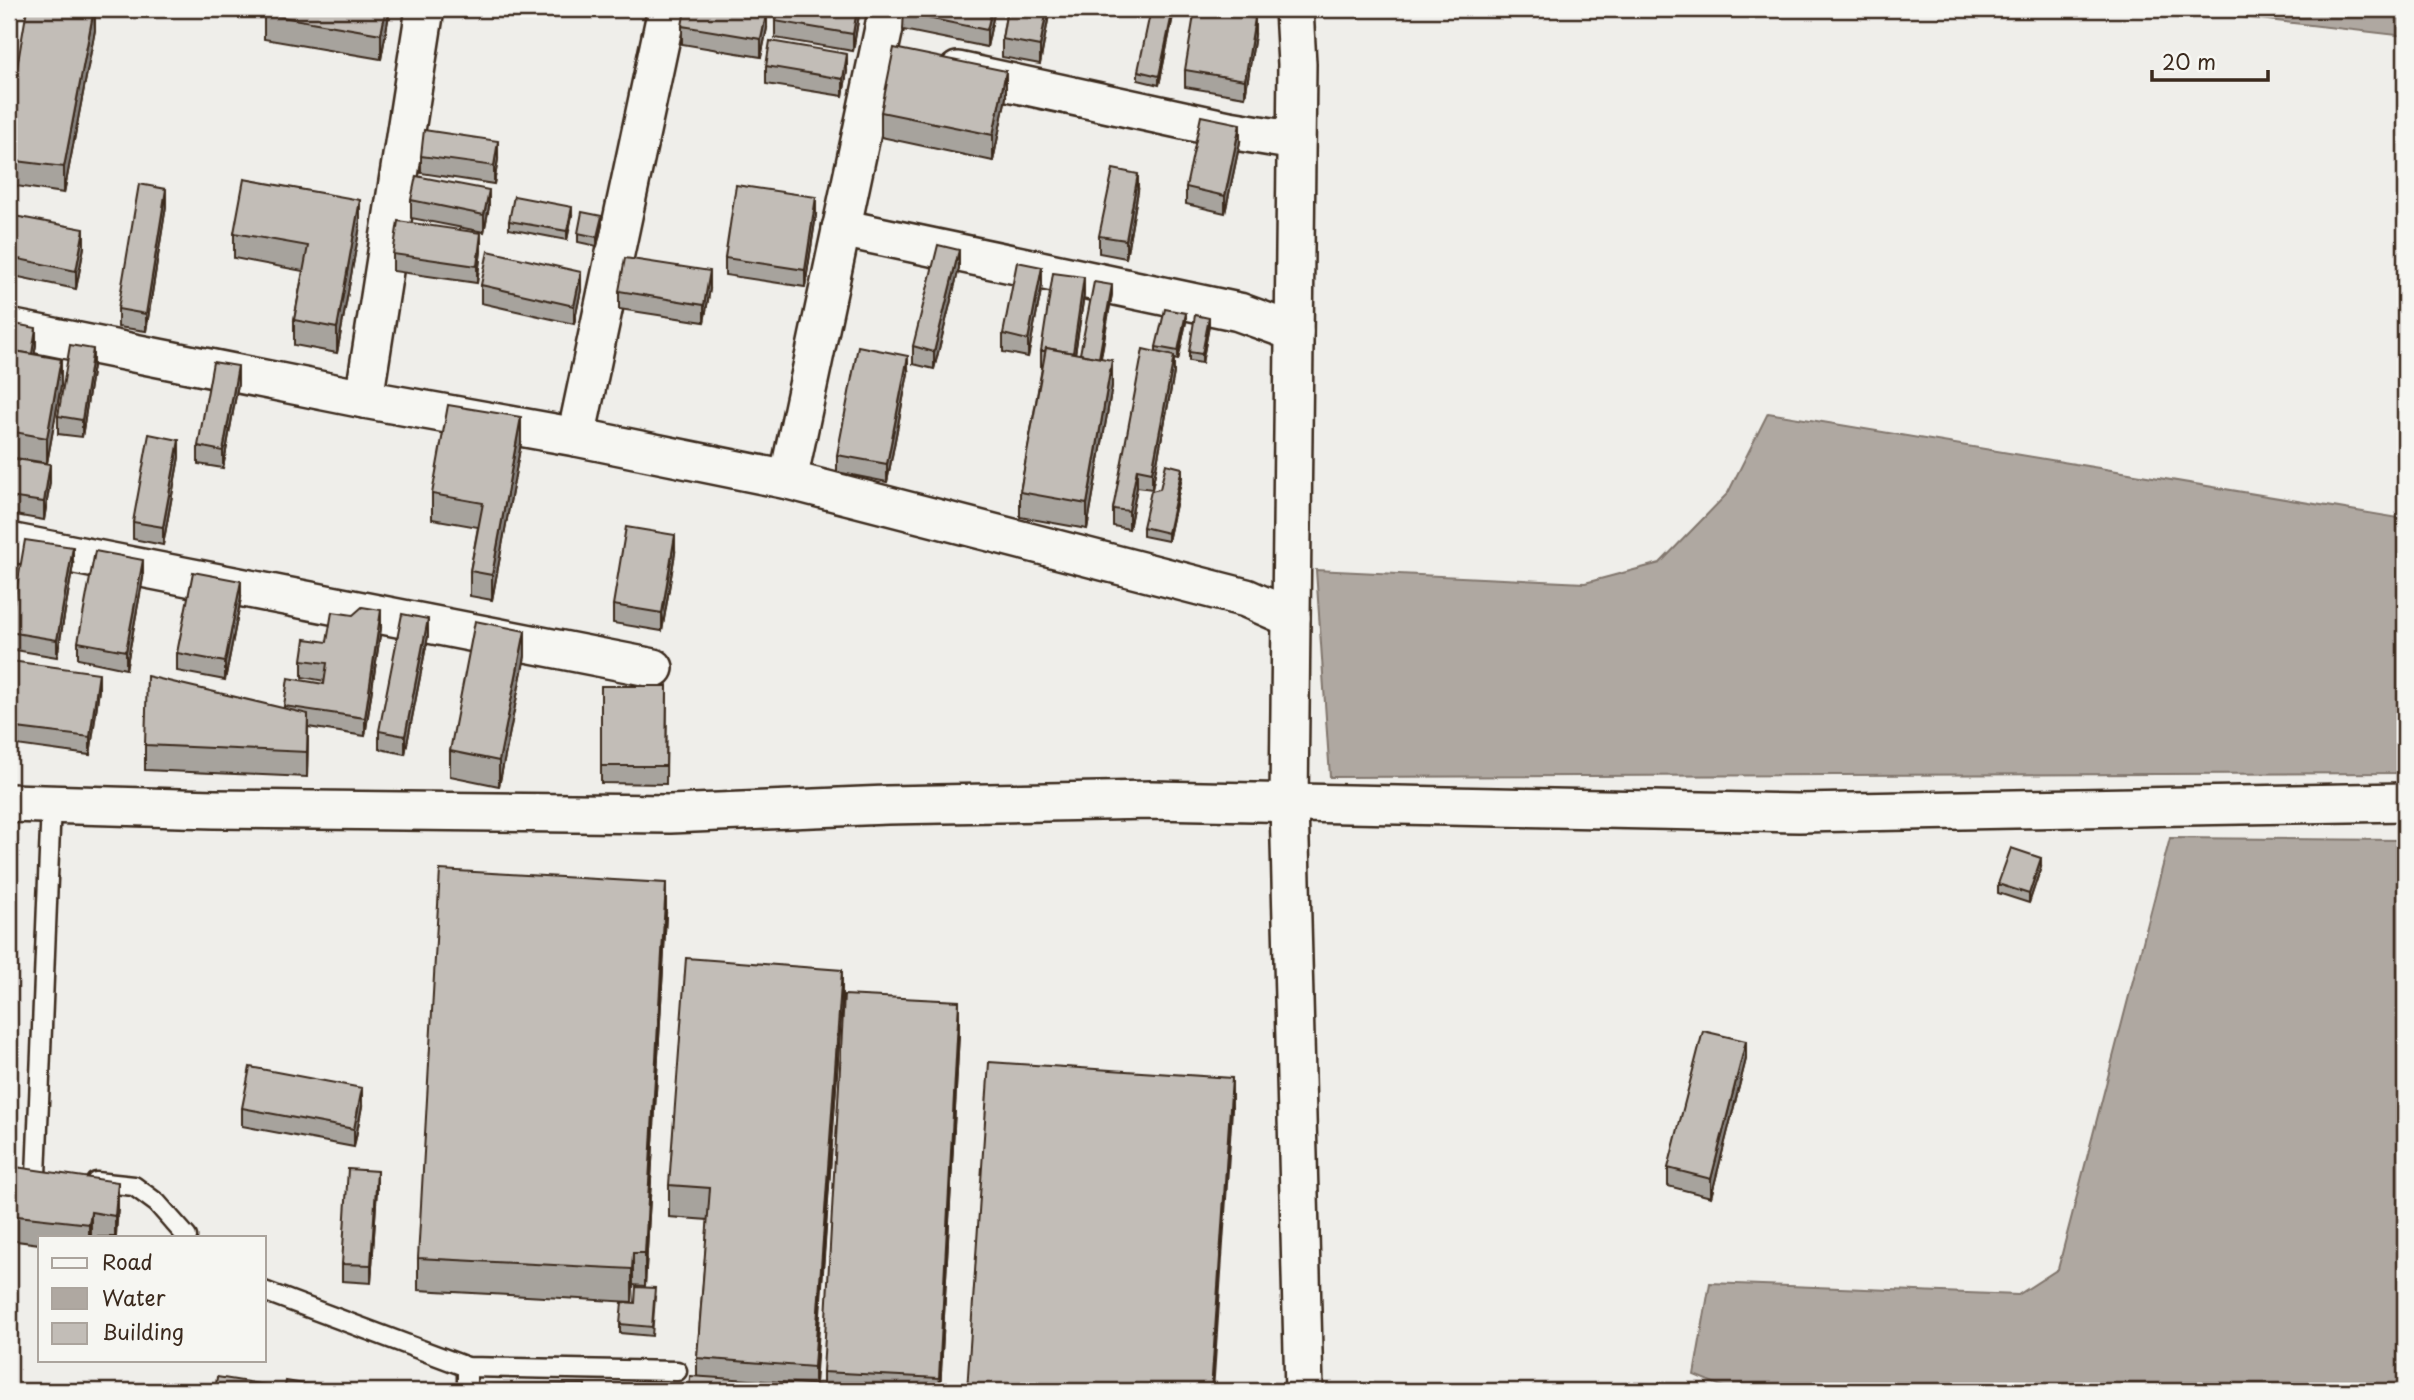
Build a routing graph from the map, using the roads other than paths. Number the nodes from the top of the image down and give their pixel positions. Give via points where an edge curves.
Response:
1 (425, 9) edge
2 (667, 9) edge
3 (888, 9) edge
4 (1294, 9) edge
5 (906, 60) junction
6 (1296, 141) junction
7 (841, 228) junction
8 (9, 328) edge
9 (1294, 332) junction
10 (364, 399) junction
11 (576, 437) junction
12 (788, 480) junction
13 (9, 542) edge
14 (1291, 618) junction
15 (654, 668) dead end
16 (2405, 802) edge
17 (9, 803) edge
18 (1289, 803) junction
19 (51, 804) junction
20 (35, 1175) edge
21 (73, 1179) edge
22 (186, 1236) edge
23 (266, 1292) edge
24 (467, 1367) junction
25 (677, 1371) dead end
26 (467, 1391) edge
27 (1304, 1391) edge

1 - 10 street
2 - 11 street
3 - 5 street
4 - 6 street
5 - 6 street
5 - 7 street
6 - 9 street
7 - 9 street via 1239,313
7 - 12 street
8 - 10 street
9 - 14 street
10 - 11 street
11 - 12 street
12 - 14 street via 1246,598
13 - 15 street
14 - 18 street
16 - 18 street via 1799,813
17 - 19 street
18 - 19 street via 1138,800 670,814
18 - 27 street
19 - 20 lane
21 - 22 lane via 134,1186 157,1203
23 - 24 lane
24 - 25 lane
24 - 26 lane

